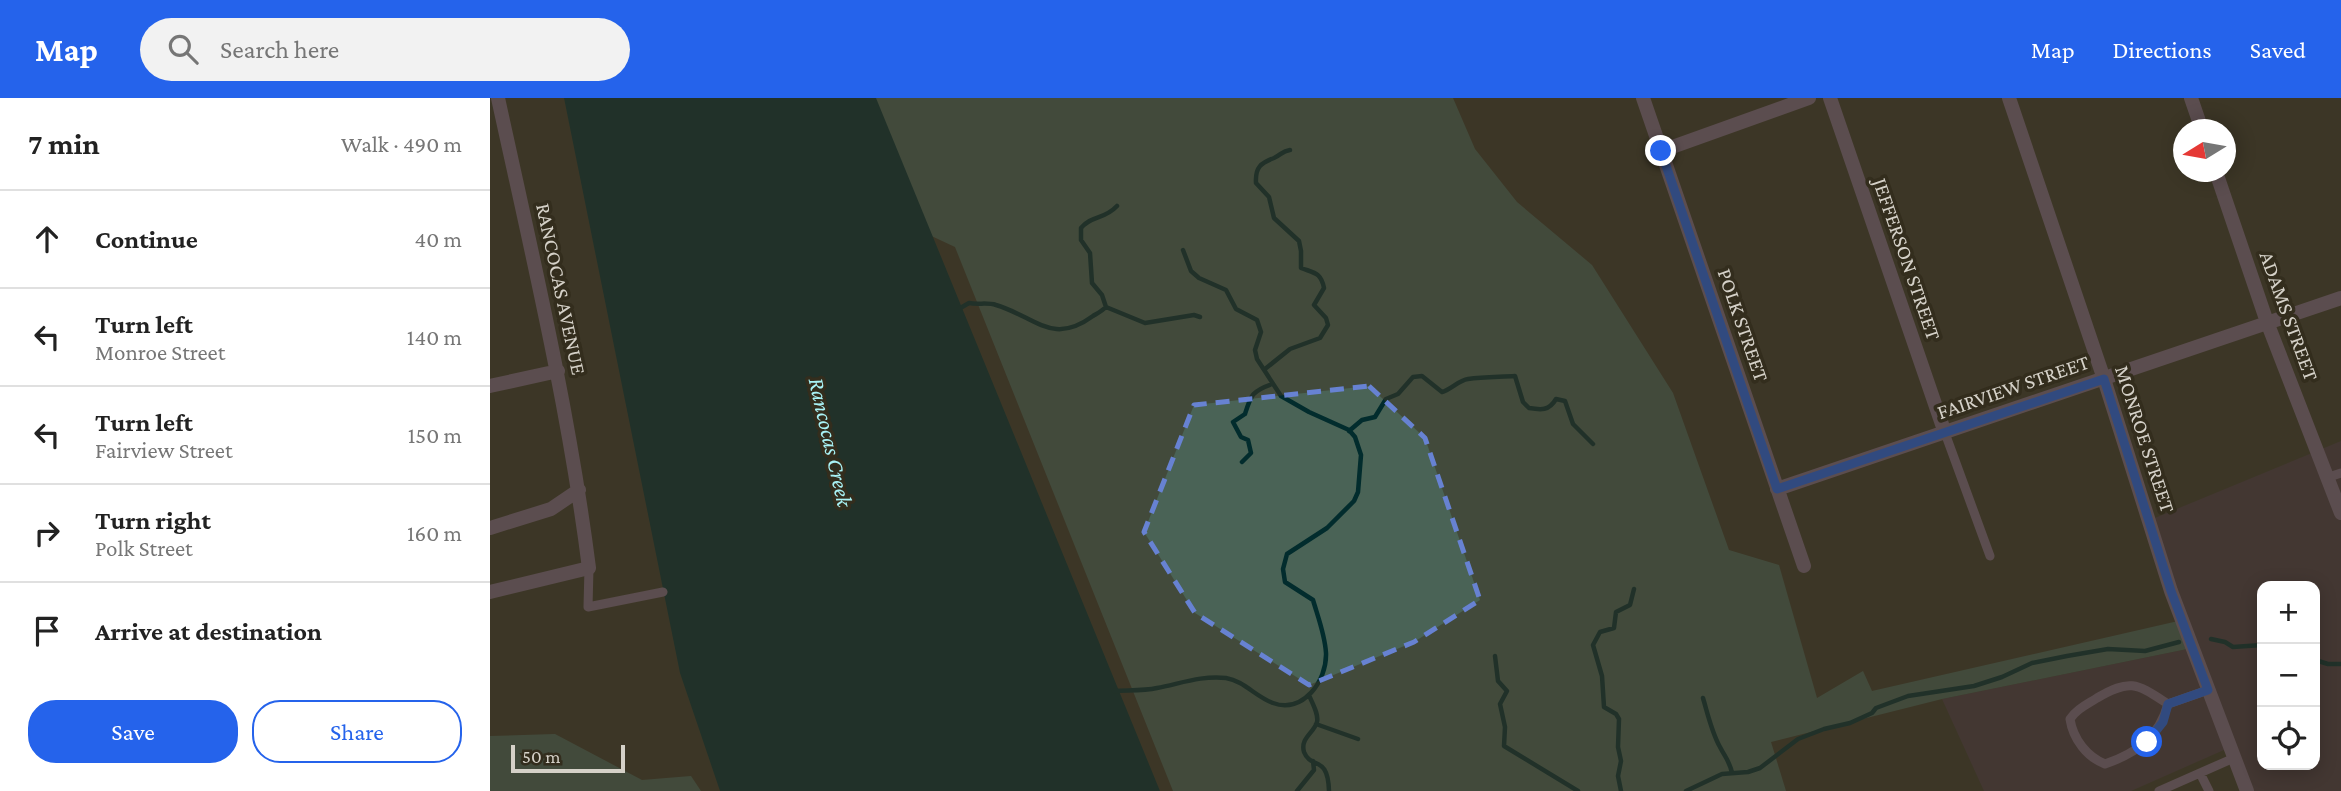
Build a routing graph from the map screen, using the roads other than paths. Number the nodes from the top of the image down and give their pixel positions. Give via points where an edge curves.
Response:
1 (498, 98) edge
2 (1643, 98) edge
3 (1809, 98) edge
4 (1830, 98) edge
5 (2008, 98) edge
6 (2191, 98) edge
7 (2198, 119) edge
8 (1661, 151) junction
9 (2219, 182) edge
10 (2341, 298) edge
11 (2267, 322) junction
12 (558, 372) junction
13 (2104, 379) junction
14 (490, 386) edge
15 (1945, 433) junction
16 (2335, 475) edge
17 (1777, 489) junction
18 (579, 490) junction
19 (2341, 513) edge
20 (490, 528) edge
21 (1990, 556) dead end
22 (1804, 566) dead end
23 (589, 568) junction
24 (490, 592) edge
25 (663, 592) dead end
26 (2208, 690) junction
27 (2168, 704) junction
28 (2234, 758) junction
29 (2200, 773) junction
30 (2159, 791) edge
31 (2209, 791) edge
32 (2247, 791) edge

1 - 12 street, RANCOCAS AVENUE
2 - 8 street, POLK STREET
3 - 8 street
4 - 15 street, JEFFERSON STREET
5 - 13 street, MONROE STREET
6 - 7 street
8 - 17 street, POLK STREET
9 - 11 street, ADAMS STREET
10 - 11 street, FAIRVIEW STREET
11 - 13 street, FAIRVIEW STREET
11 - 16 street, ADAMS STREET
12 - 14 street
12 - 18 street, RANCOCAS AVENUE
13 - 15 street, FAIRVIEW STREET
13 - 26 street, MONROE STREET via 2171,591
15 - 17 street, FAIRVIEW STREET
15 - 21 lane
16 - 19 street, ADAMS STREET
17 - 22 street, POLK STREET
18 - 20 street via 551,509
18 - 23 street, RANCOCAS AVENUE
23 - 24 street
23 - 25 lane via 588,607
26 - 27 lane
26 - 28 street, MONROE STREET
27 - 27 lane via 2143,688 2113,689 2077,710 2070,719 2072,730 2092,758 2105,764 2147,742 2163,722
28 - 29 lane
28 - 32 street, MONROE STREET
29 - 30 lane
29 - 31 lane

